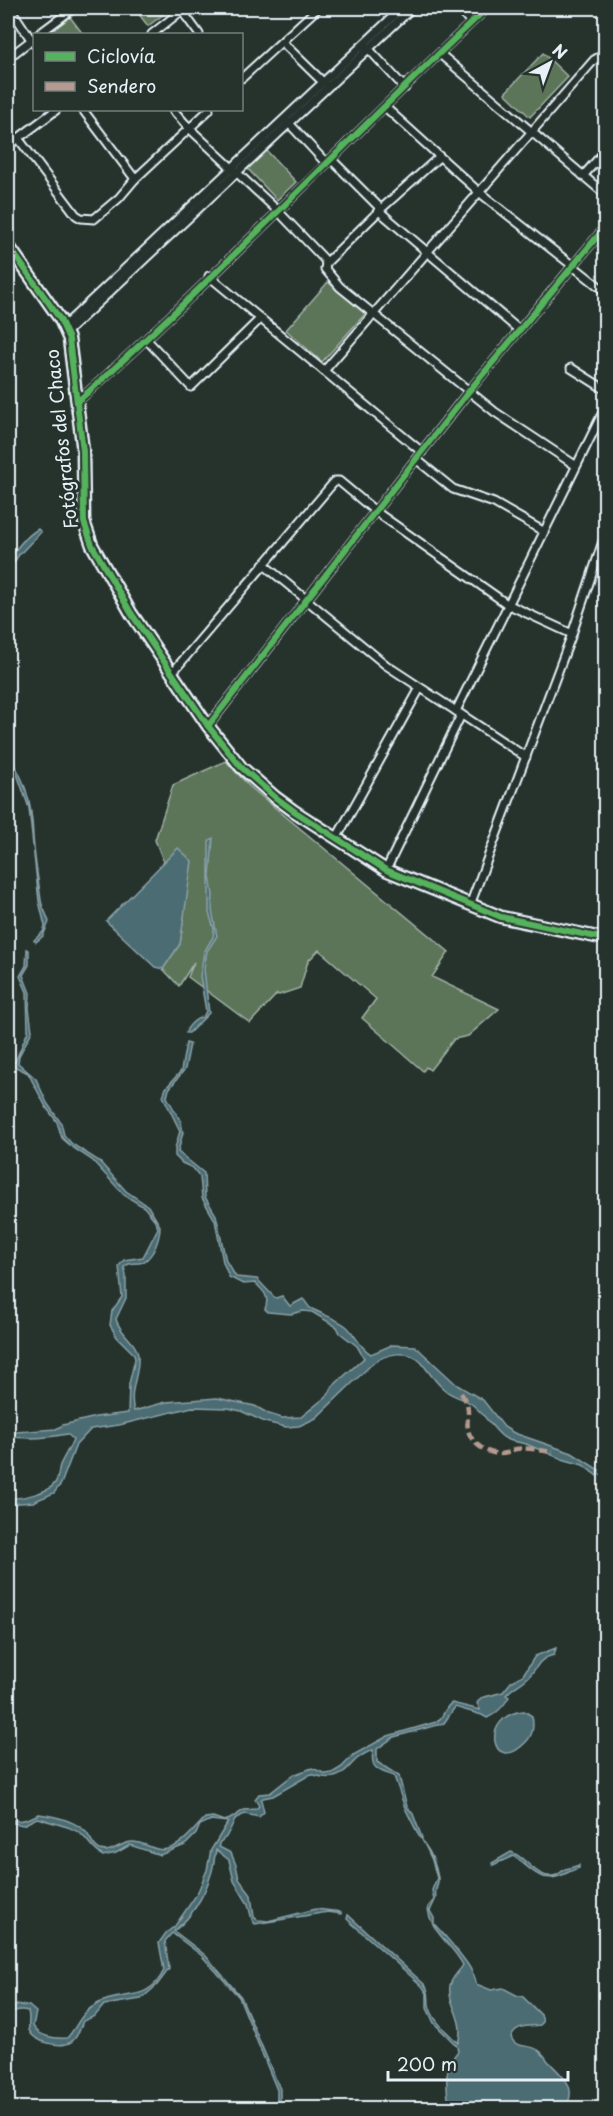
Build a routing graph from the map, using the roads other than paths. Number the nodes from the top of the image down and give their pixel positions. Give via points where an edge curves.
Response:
1 (10, 8) edge
2 (74, 8) edge
3 (182, 8) edge
4 (318, 8) edge
5 (402, 8) edge
6 (411, 8) edge
7 (458, 8) edge
8 (487, 8) edge
9 (471, 22) junction
10 (40, 33) edge
11 (153, 33) edge
12 (199, 33) edge
13 (33, 40) edge
14 (33, 42) edge
15 (282, 42) junction
16 (367, 46) junction
17 (606, 53) edge
18 (440, 54) junction
19 (8, 58) edge
20 (243, 77) edge
21 (325, 84) junction
22 (405, 88) junction
23 (385, 107) junction
24 (55, 111) edge
25 (84, 111) edge
26 (174, 111) edge
27 (208, 111) edge
28 (287, 121) junction
29 (189, 128) junction
30 (531, 133) junction
31 (18, 138) junction
32 (8, 146) edge
33 (606, 150) edge
34 (440, 157) junction
35 (329, 161) junction
36 (235, 169) junction
37 (583, 176) junction
38 (135, 178) junction
39 (479, 192) junction
40 (606, 195) edge
41 (277, 210) junction
42 (380, 210) junction
43 (606, 226) edge
44 (8, 245) edge
45 (426, 252) junction
46 (326, 263) junction
47 (573, 267) junction
48 (209, 276) junction
49 (606, 292) edge
50 (374, 313) junction
51 (260, 319) junction
52 (65, 329) junction
53 (519, 330) junction
54 (147, 340) junction
55 (571, 368) dead end
56 (324, 371) junction
57 (606, 390) edge
58 (470, 391) junction
59 (78, 402) junction
60 (606, 406) edge
61 (422, 452) junction
62 (416, 459) junction
63 (575, 465) junction
64 (375, 512) junction
65 (543, 531) junction
66 (606, 532) edge
67 (263, 564) junction
68 (306, 600) junction
69 (507, 604) junction
70 (572, 634) junction
71 (172, 673) junction
72 (420, 688) junction
73 (458, 713) junction
74 (208, 726) junction
75 (526, 756) junction
76 (336, 839) junction
77 (386, 870) junction
78 (470, 905) junction
79 (606, 939) edge

1 - 13 street
2 - 10 street
3 - 11 street
3 - 12 street
4 - 15 street
5 - 16 street
6 - 16 street
7 - 9 street
8 - 9 street
9 - 18 street
14 - 19 street
15 - 20 street
15 - 21 street
16 - 21 street
16 - 22 street
17 - 30 street via 594,60
18 - 22 street
18 - 30 street
21 - 28 street
22 - 23 street
23 - 34 street
23 - 35 street
24 - 31 street
25 - 38 street
26 - 29 street
27 - 29 street
28 - 35 street
28 - 36 street
29 - 36 street
29 - 38 street
30 - 37 street
30 - 39 street
31 - 32 street
31 - 38 street via 81,218 98,217
33 - 37 street
34 - 39 street
34 - 42 street
35 - 41 street
35 - 42 street
36 - 41 street
36 - 52 street
37 - 40 street
39 - 45 street
39 - 47 street
41 - 46 street
41 - 48 street
42 - 45 street
42 - 46 street
43 - 47 street
44 - 52 street, Fotógrafos del Chaco
45 - 50 street
45 - 53 street
46 - 50 street via 331,278
47 - 49 street
47 - 53 street
48 - 51 street
48 - 54 street
50 - 56 street
50 - 58 street
51 - 54 street via 191,387
51 - 56 street
52 - 59 street, Fotógrafos del Chaco
53 - 58 street
54 - 59 street
55 - 57 street
56 - 61 street
58 - 61 street
58 - 63 street
59 - 71 street, Fotógrafos del Chaco via 85,529 114,586
60 - 63 street
61 - 62 street
62 - 64 street
62 - 65 street via 453,489 494,503
63 - 65 street
64 - 67 street via 335,481
64 - 68 street
64 - 69 street
65 - 69 street
66 - 70 street
67 - 68 street
67 - 71 street
68 - 72 street
68 - 74 street
69 - 70 street
69 - 73 street
70 - 75 street
71 - 74 street, Fotógrafos del Chaco
72 - 73 street
72 - 76 street
73 - 75 street
73 - 77 street
74 - 76 street, Fotógrafos del Chaco via 241,767 275,797
75 - 78 street
76 - 77 street, Fotógrafos del Chaco
77 - 78 street, Fotógrafos del Chaco
78 - 79 street, Fotógrafos del Chaco via 524,923

